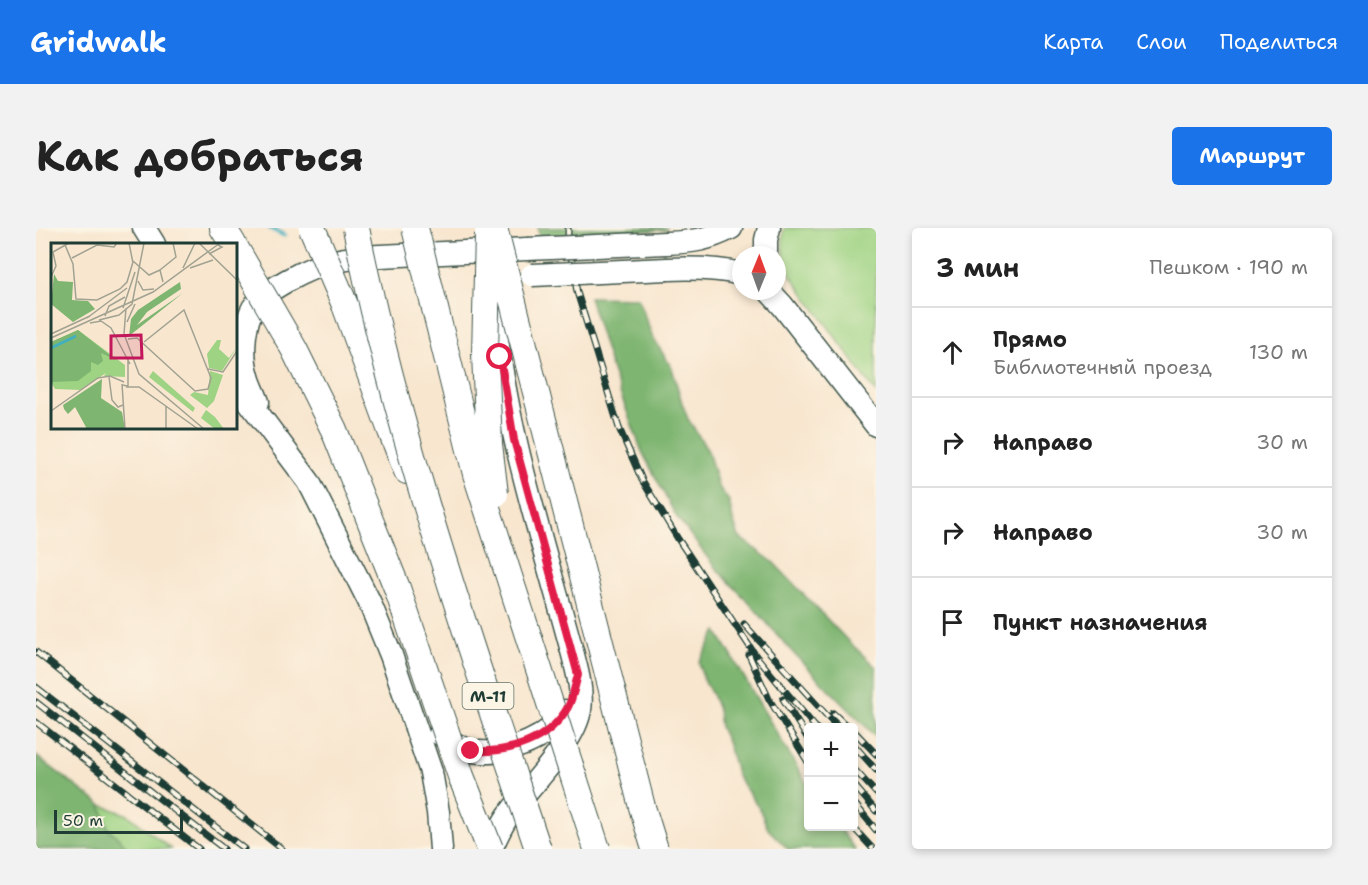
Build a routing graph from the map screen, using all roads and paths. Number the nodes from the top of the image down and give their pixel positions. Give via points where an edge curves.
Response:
1 (144, 228) edge
2 (223, 228) edge
3 (312, 228) edge
4 (356, 228) edge
5 (415, 228) edge
6 (731, 228) edge
7 (769, 228) edge
8 (489, 234) edge
9 (153, 243) edge
10 (232, 243) edge
11 (766, 246) edge
12 (237, 251) edge
13 (732, 272) edge
14 (778, 300) edge
15 (494, 316) junction
16 (237, 385) edge
17 (872, 418) edge
18 (270, 430) junction
19 (437, 542) junction
20 (508, 574) junction
21 (391, 655) junction
22 (578, 675) junction
23 (441, 849) edge
24 (491, 849) edge
25 (538, 849) edge
26 (597, 849) edge
27 (655, 849) edge

1 - 9 main road
2 - 10 main road
3 - 19 main road, bridge
4 - 19 main road, bridge via 382,348
5 - 20 main road, bridge via 476,474
6 - 8 main road, bridge via 693,242 526,249
7 - 11 main road
8 - 15 main road
8 - 18 main road via 333,261 307,270 264,297 251,310 244,353 247,375
8 - 20 main road, bridge via 485,354 489,444
8 - 27 main road, bridge
12 - 24 main road, bridge via 334,430 397,588 461,776
13 - 15 main road, bridge via 698,268 532,275 506,288
14 - 17 main road
15 - 22 main road via 514,440
16 - 18 main road
18 - 21 main road via 309,483
19 - 25 main road, М-11, bridge
20 - 26 main road, bridge
21 - 22 main road via 435,729 452,744 471,751 517,747 540,736 557,723 569,705
21 - 23 main road via 431,772
22 - 24 main road via 580,710 576,725 506,818

